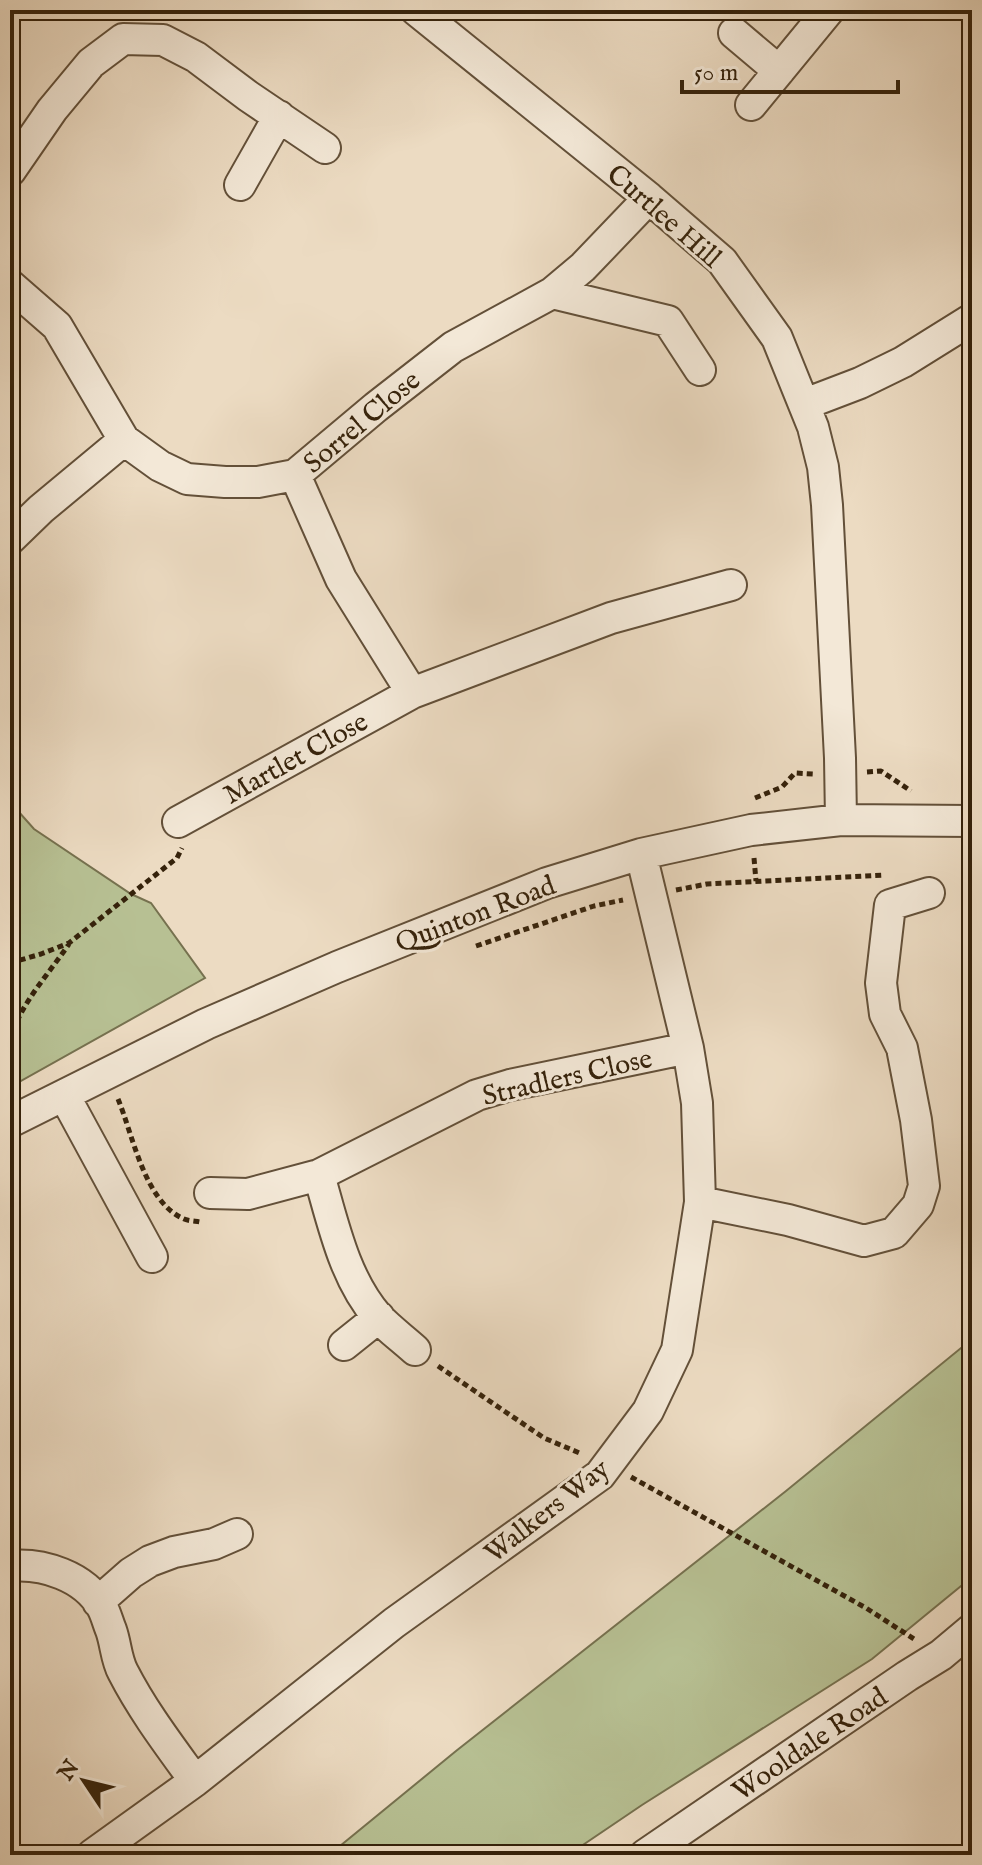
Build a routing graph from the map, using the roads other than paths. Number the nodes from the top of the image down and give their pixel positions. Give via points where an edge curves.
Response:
1 (416, 10) edge
2 (829, 10) edge
3 (734, 33) dead end
4 (779, 71) junction
5 (751, 105) dead end
6 (279, 116) junction
7 (325, 148) dead end
8 (10, 171) edge
9 (240, 185) dead end
10 (649, 198) junction
11 (10, 285) edge
12 (552, 293) junction
13 (972, 319) edge
14 (700, 370) dead end
15 (805, 404) junction
16 (124, 440) junction
17 (295, 475) junction
18 (10, 539) edge
19 (731, 585) dead end
20 (412, 693) junction
21 (841, 820) junction
22 (972, 821) edge
23 (178, 822) road end
24 (641, 854) junction
25 (929, 893) dead end
26 (688, 1048) junction
27 (64, 1095) junction
28 (10, 1122) edge
29 (319, 1175) junction
30 (210, 1193) dead end
31 (700, 1202) junction
32 (152, 1257) dead end
33 (379, 1317) junction
34 (344, 1345) dead end
35 (415, 1350) road end
36 (237, 1534) dead end
37 (10, 1566) edge
38 (98, 1602) junction
39 (972, 1629) edge
40 (195, 1781) junction
41 (92, 1855) edge
42 (645, 1855) edge

1 - 10 street, Curtlee Hill
2 - 4 street
3 - 4 street
4 - 5 street
6 - 7 street
6 - 8 street via 163,40 123,39 91,63
6 - 9 street
10 - 12 street, Sorrel Close
10 - 15 street, Curtlee Hill via 722,261 777,338
11 - 16 street, Sorrel Close via 57,326
12 - 14 street via 668,321
12 - 17 street, Sorrel Close via 453,347
13 - 15 street via 903,362
15 - 21 street, Curtlee Hill via 823,467 827,505
16 - 17 street, Sorrel Close via 187,479 258,482
16 - 18 street
17 - 20 street via 341,579
19 - 20 street, Martlet Close via 611,618
20 - 23 street, Martlet Close
21 - 22 street, Quinton Road
21 - 24 street, Quinton Road via 751,830
24 - 26 street, Walkers Way
24 - 27 street, Quinton Road via 547,883 337,967 206,1024
25 - 31 street via 890,905 881,983 885,1014 902,1048 916,1120 924,1186 918,1205 894,1233 864,1241
26 - 29 street, Stradlers Close via 477,1095
26 - 31 street, Walkers Way via 697,1103
27 - 28 street, Quinton Road
27 - 32 street
29 - 30 street, Stradlers Close via 248,1194
29 - 33 street via 342,1255
31 - 40 street, Walkers Way via 677,1350 648,1411 609,1465 394,1623
33 - 34 street
33 - 35 street
36 - 38 street via 150,1561
37 - 38 street via 52,1569 73,1579
38 - 40 street via 121,1668
39 - 42 street, Wooldale Road
40 - 41 street, Walkers Way

